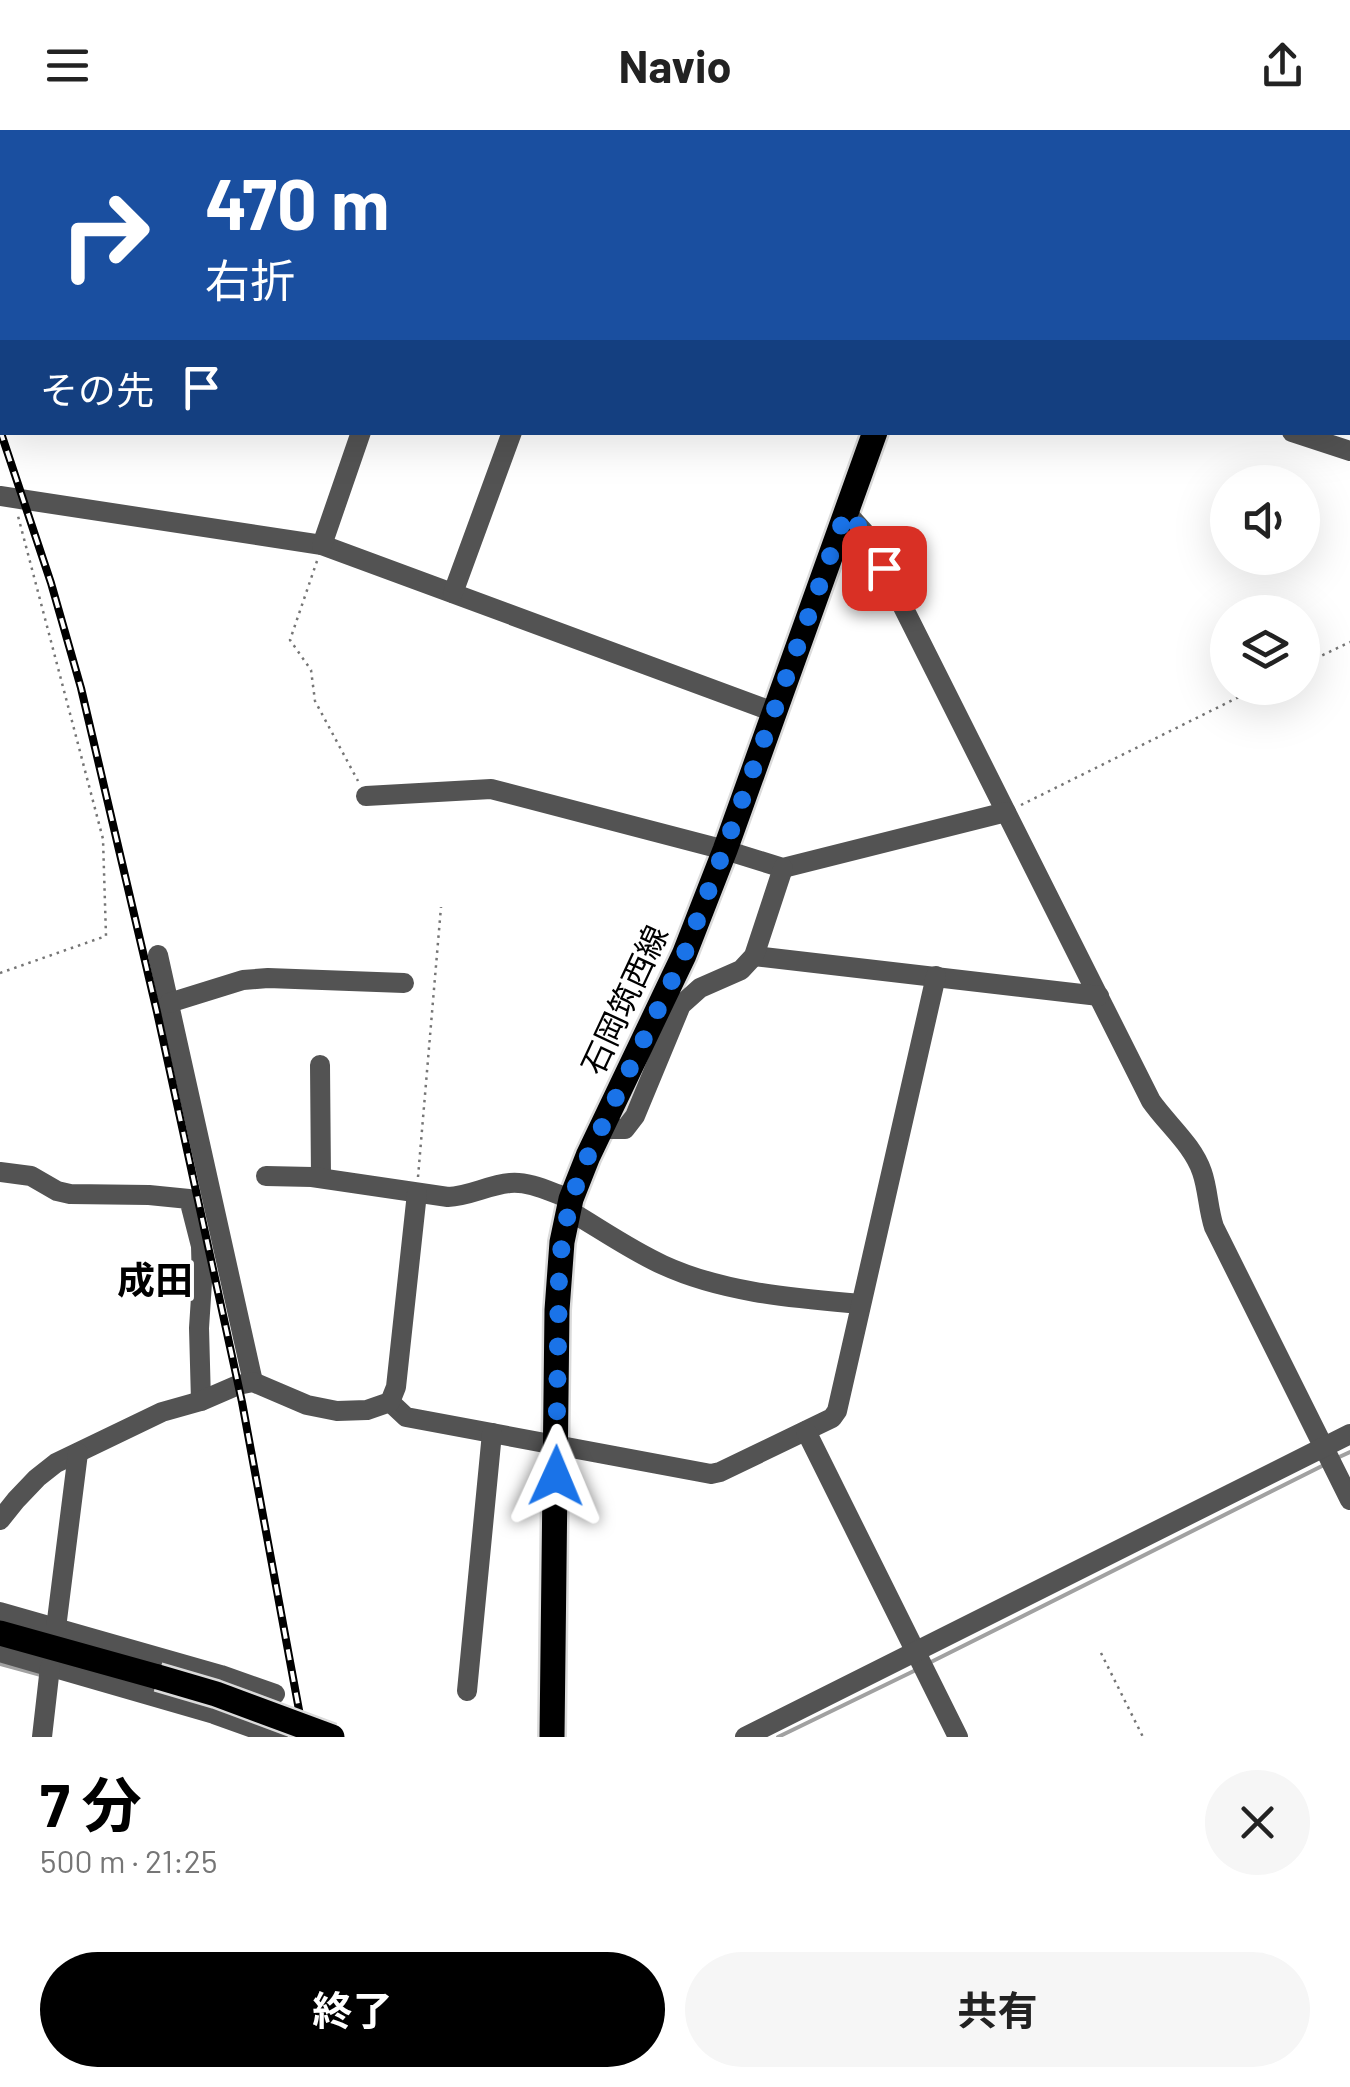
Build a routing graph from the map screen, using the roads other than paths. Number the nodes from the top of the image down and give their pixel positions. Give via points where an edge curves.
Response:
1 (360, 435) edge
2 (511, 435) edge
3 (874, 435) edge
4 (1301, 435) edge
5 (1350, 451) edge
6 (6, 497) edge
7 (846, 512) junction
8 (322, 546) junction
9 (452, 593) junction
10 (774, 712) junction
11 (366, 796) road end
12 (1006, 812) junction
13 (724, 850) junction
14 (783, 868) junction
15 (158, 956) dead end
16 (754, 956) junction
17 (936, 976) junction
18 (404, 982) dead end
19 (1099, 996) junction
20 (168, 1003) junction
21 (320, 1065) dead end
22 (600, 1130) junction
23 (0, 1172) edge
24 (266, 1176) dead end
25 (320, 1178) junction
26 (417, 1194) junction
27 (570, 1205) junction
28 (860, 1304) junction
29 (253, 1382) junction
30 (201, 1401) junction
31 (390, 1402) junction
32 (806, 1430) junction
33 (492, 1433) junction
34 (1350, 1434) edge
35 (557, 1443) junction
36 (78, 1453) junction
37 (1327, 1457) junction
38 (1350, 1500) edge
39 (0, 1520) edge
40 (0, 1612) edge
41 (56, 1628) junction
42 (0, 1633) edge
43 (0, 1652) edge
44 (921, 1661) junction
45 (50, 1667) junction
46 (467, 1691) dead end
47 (275, 1694) dead end
48 (42, 1737) edge
49 (278, 1737) edge
50 (332, 1737) edge
51 (552, 1737) edge
52 (745, 1737) edge
53 (958, 1737) edge

1 - 8 street
2 - 9 street
3 - 7 main road, 石岡筑西線
4 - 5 street
6 - 8 street
7 - 10 main road, 石岡筑西線
7 - 12 street via 884,568
8 - 9 street
9 - 10 street
10 - 13 main road, 石岡筑西線
11 - 13 street via 491,789
12 - 14 street
12 - 19 street
13 - 14 street
13 - 22 main road, 石岡筑西線 via 684,955
14 - 16 street
15 - 20 street
16 - 17 street
16 - 22 street via 681,1004 635,1116 625,1129
17 - 19 street
17 - 28 street
18 - 20 street via 243,980
19 - 37 street via 1151,1101 1203,1174 1214,1227
20 - 29 street
21 - 25 street
22 - 27 main road, 石岡筑西線
23 - 30 street via 31,1176 70,1194 189,1199 201,1246
24 - 25 street
25 - 26 street
26 - 27 street via 462,1196 524,1183
26 - 31 street
27 - 28 street via 662,1265 695,1277 774,1296
27 - 35 main road, 石岡筑西線 via 557,1310
28 - 32 street via 836,1411
29 - 30 street
29 - 31 street via 337,1411
30 - 36 street via 162,1412
31 - 33 street via 406,1417
32 - 35 street via 711,1474
32 - 44 street
33 - 35 street
33 - 46 street
34 - 37 street
35 - 51 main road, 石岡筑西線
36 - 39 street via 37,1478
36 - 41 street
37 - 38 street
37 - 44 street
40 - 41 street
41 - 47 street
42 - 50 main road, bridge via 233,1700
43 - 45 street
44 - 52 street
44 - 53 street
45 - 48 street
45 - 49 street

